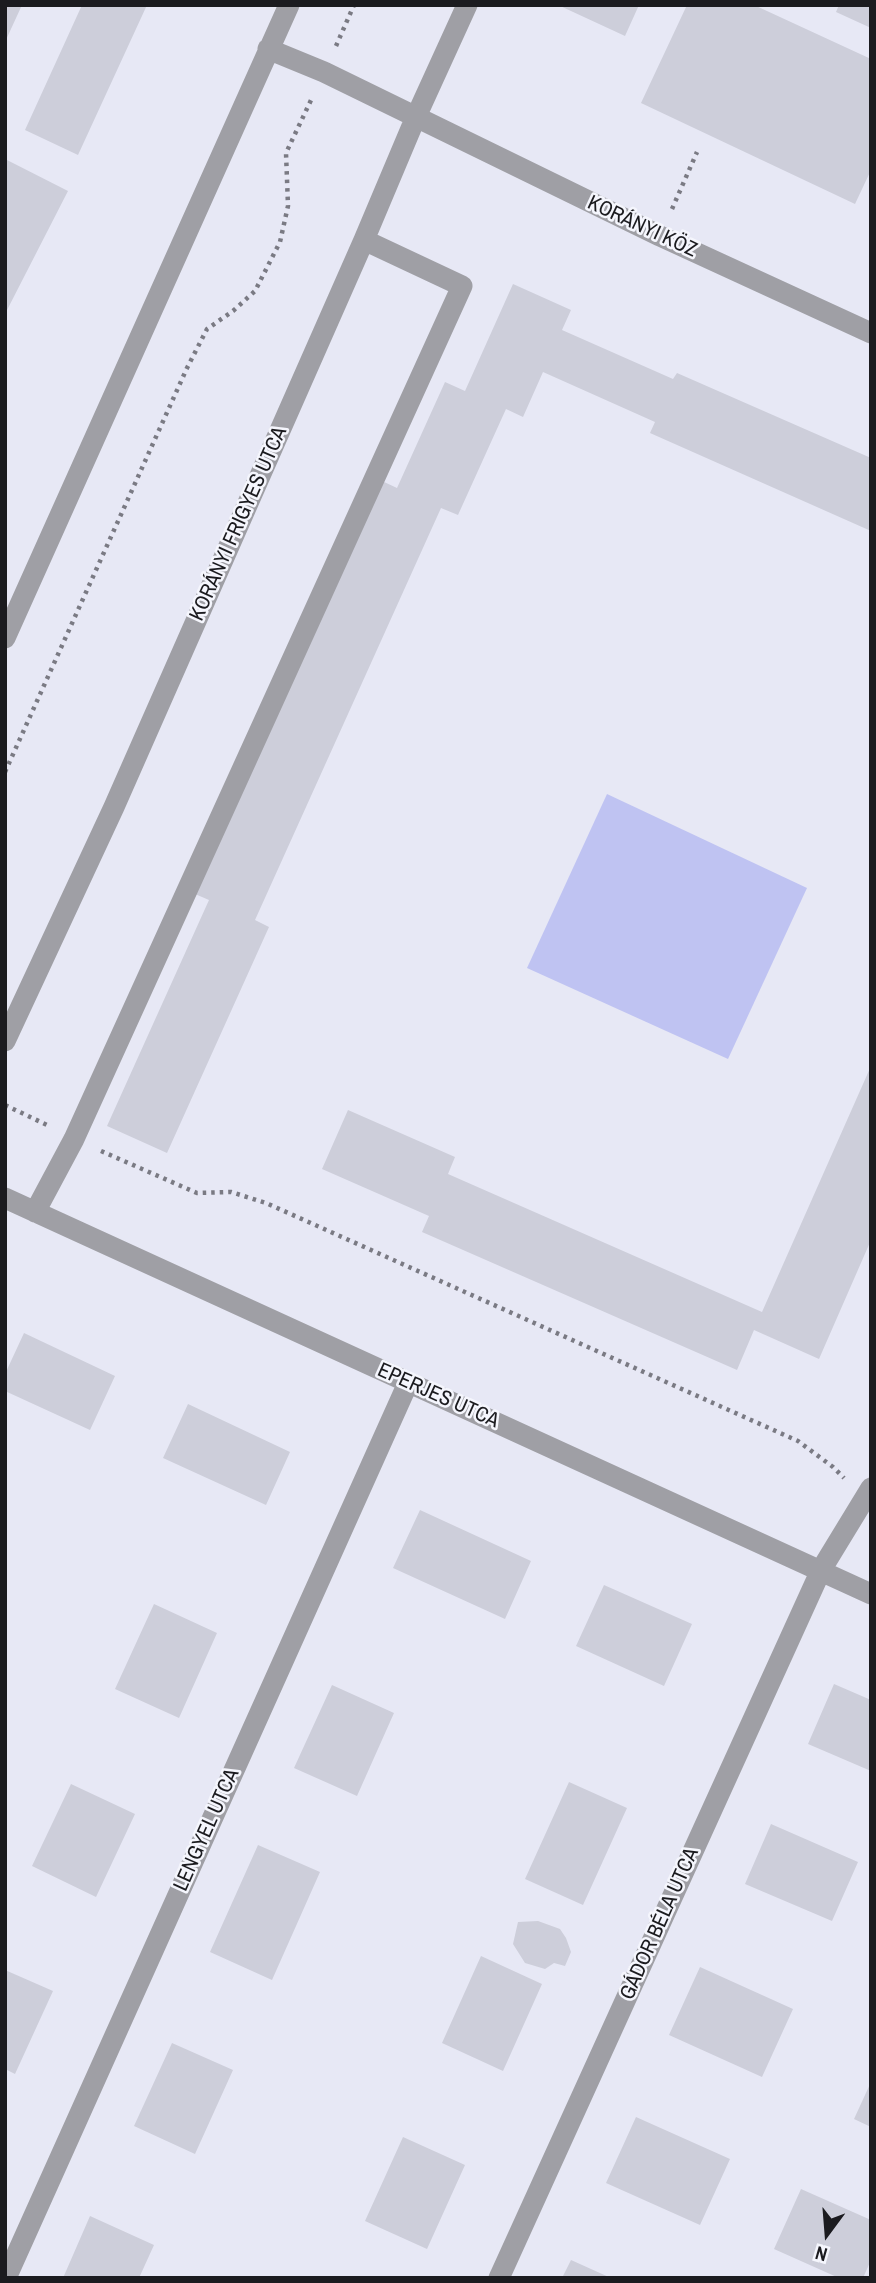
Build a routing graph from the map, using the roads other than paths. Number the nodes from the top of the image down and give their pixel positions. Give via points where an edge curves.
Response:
1 (289, 5) edge
2 (467, 5) edge
3 (268, 49) junction
4 (415, 119) junction
5 (364, 240) junction
6 (871, 332) edge
7 (5, 638) edge
8 (5, 1041) edge
9 (5, 1198) edge
10 (35, 1212) junction
11 (408, 1382) junction
12 (867, 1493) edge
13 (821, 1570) junction
14 (871, 1594) edge
15 (6, 2278) edge
16 (499, 2278) edge

1 - 3 street
2 - 4 street, KORÁNYI FRIGYES UTCA
3 - 4 street, KORÁNYI KÖZ
3 - 7 street
4 - 5 street, KORÁNYI FRIGYES UTCA
4 - 6 street, KORÁNYI KÖZ
5 - 8 street, KORÁNYI FRIGYES UTCA via 120,794
5 - 10 street via 462,286 74,1139
9 - 10 street, EPERJES UTCA
10 - 11 street, EPERJES UTCA
11 - 13 street, EPERJES UTCA
11 - 15 street, LENGYEL UTCA
12 - 13 street, GÁDOR BÉLA UTCA
13 - 14 street, EPERJES UTCA
13 - 16 street, GÁDOR BÉLA UTCA

